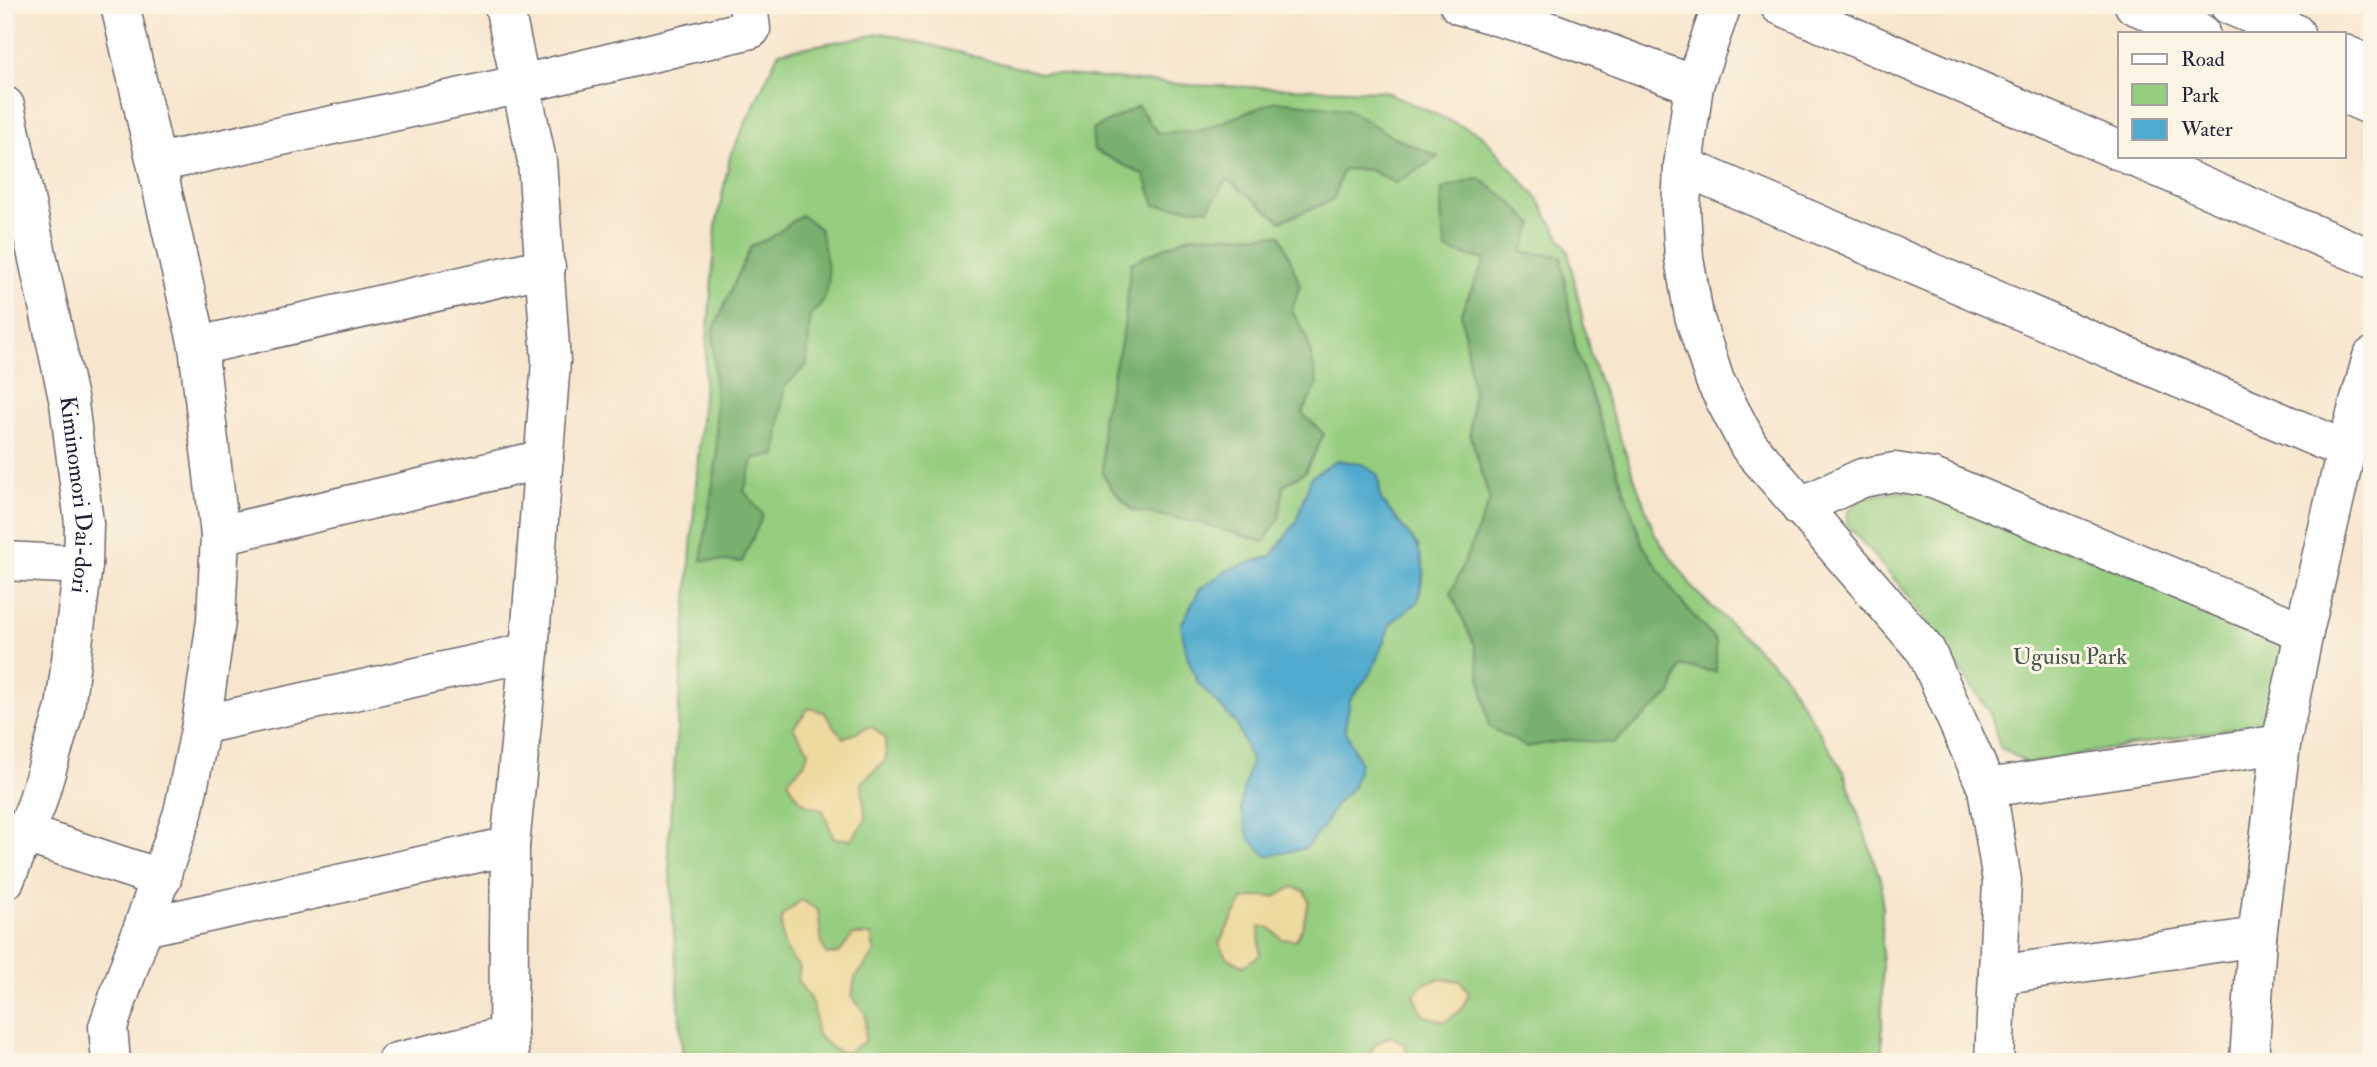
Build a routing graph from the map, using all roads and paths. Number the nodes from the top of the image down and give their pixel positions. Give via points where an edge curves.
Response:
1 (120, 5) edge
2 (504, 5) edge
3 (748, 5) edge
4 (1459, 5) edge
5 (1722, 5) edge
6 (1779, 5) edge
7 (2134, 5) edge
8 (2229, 5) edge
9 (2198, 32) edge
10 (2293, 32) edge
11 (2346, 55) edge
12 (2372, 66) edge
13 (522, 84) junction
14 (1694, 85) junction
15 (2346, 95) edge
16 (5, 106) edge
17 (2372, 106) edge
18 (2118, 150) edge
19 (2136, 158) edge
20 (157, 163) junction
21 (1683, 166) junction
22 (2372, 259) edge
23 (546, 267) junction
24 (198, 345) junction
25 (2372, 357) edge
26 (2346, 450) junction
27 (544, 459) junction
28 (1800, 507) junction
29 (220, 535) junction
30 (5, 561) edge
31 (83, 565) junction
32 (2304, 632) junction
33 (529, 652) junction
34 (201, 724) junction
35 (2281, 744) junction
36 (1987, 789) junction
37 (26, 834) junction
38 (510, 846) junction
39 (162, 879) junction
40 (5, 880) edge
41 (144, 927) junction
42 (2257, 937) junction
43 (1998, 975) junction
44 (509, 1049) edge
45 (111, 1062) edge
46 (397, 1062) edge
47 (1994, 1062) edge
48 (2249, 1062) edge

1 - 20 street
2 - 13 street
3 - 13 street via 751,29
4 - 14 street via 1554,33
5 - 14 street
6 - 18 street
7 - 9 street
8 - 10 street
11 - 12 street
13 - 20 street
13 - 23 street via 537,162
14 - 21 street
15 - 17 street
16 - 31 street, Kiminomori Dai-dori via 69,402 84,523
19 - 22 street
20 - 24 street
21 - 26 street
21 - 28 street via 1684,258 1694,316 1715,381 1749,446
23 - 24 street
23 - 27 street via 551,361
24 - 29 street
25 - 26 street
26 - 32 street
27 - 29 street
27 - 33 street
28 - 32 street via 1862,478 1895,472 1933,478
28 - 36 street via 1926,651
29 - 34 street via 216,621
30 - 31 street
31 - 37 street, Kiminomori Dai-dori via 65,708
32 - 35 street
33 - 34 street
33 - 38 street
34 - 39 street via 183,813
35 - 36 street
35 - 42 street
36 - 43 street via 2002,881
37 - 39 street
37 - 40 street, Kiminomori Dai-dori
38 - 41 street
38 - 44 street
39 - 41 street
41 - 45 street via 108,1027
42 - 43 street
42 - 48 street
43 - 47 street
44 - 46 street

